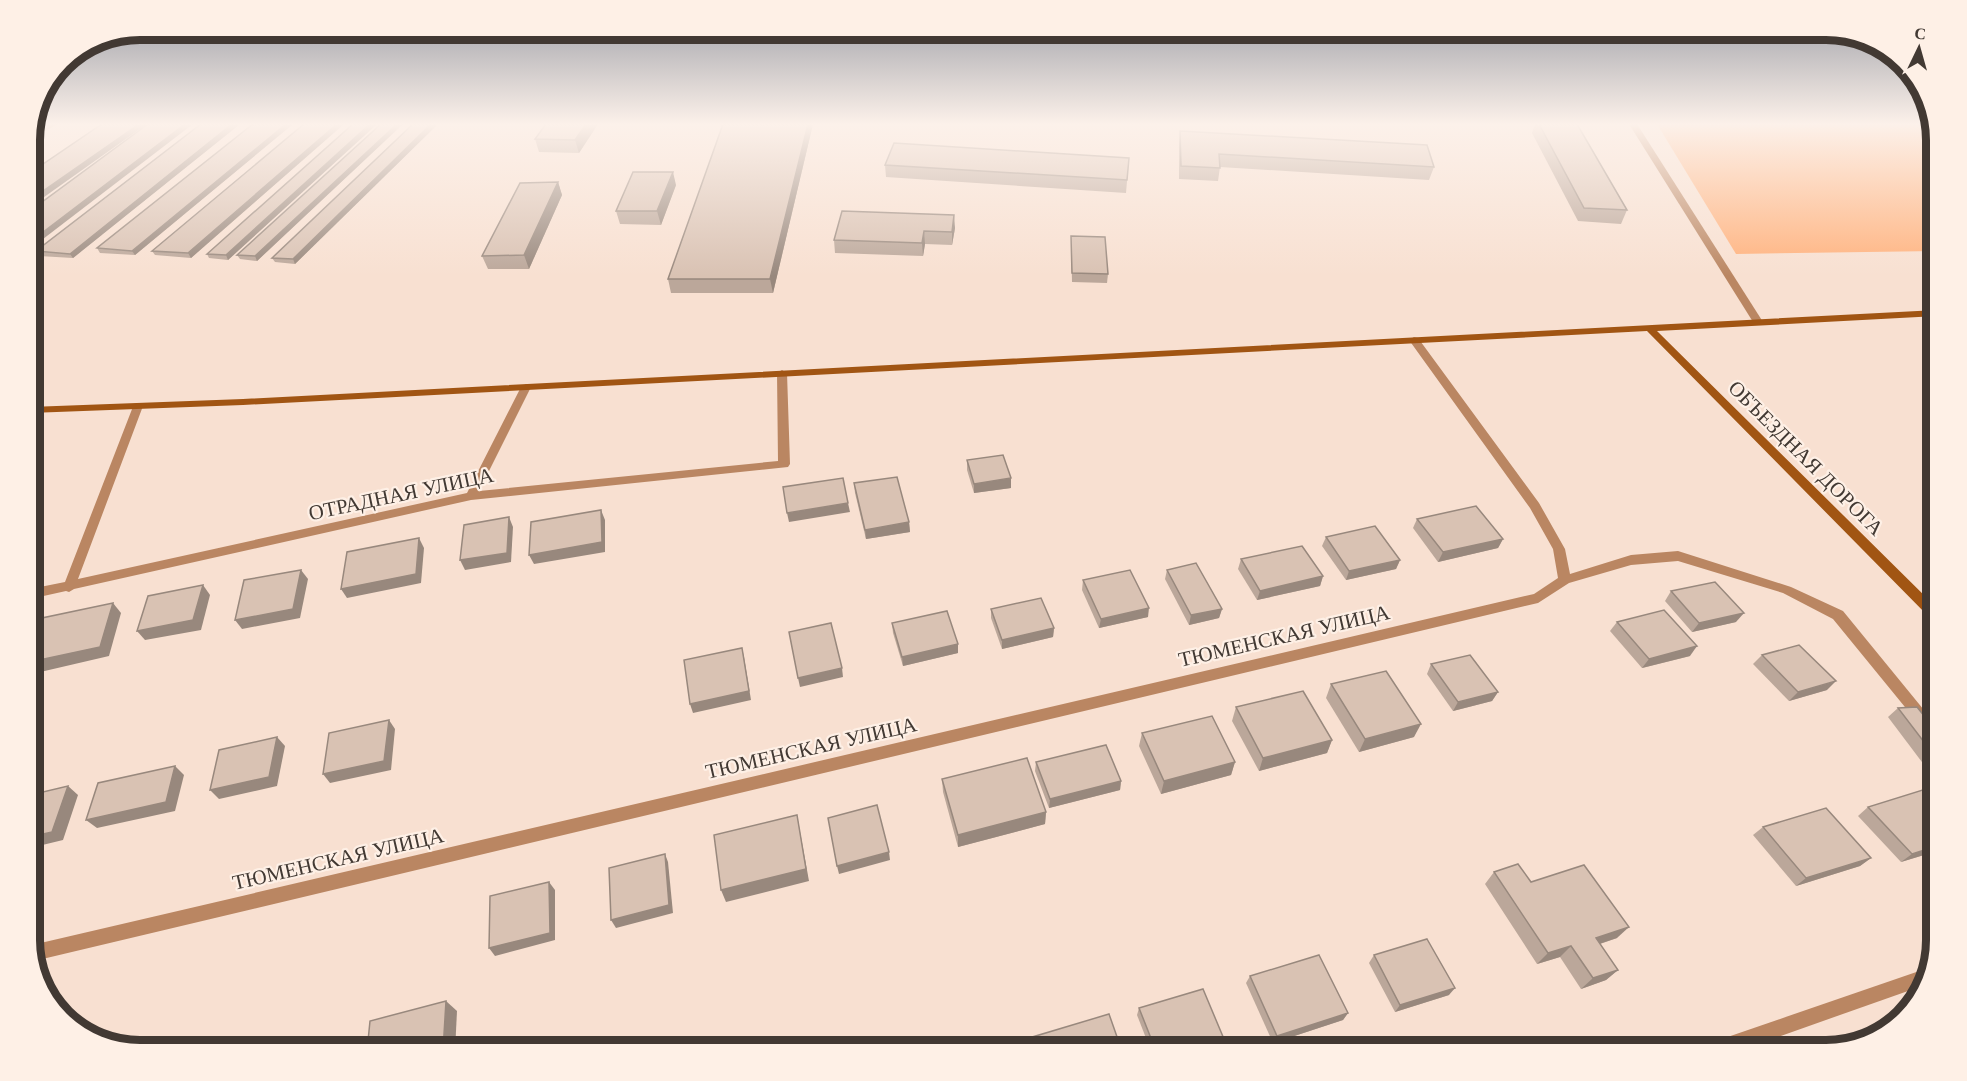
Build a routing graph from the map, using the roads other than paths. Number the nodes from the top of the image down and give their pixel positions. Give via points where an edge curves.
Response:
1 (1665, 174) edge
2 (1926, 314) edge
3 (1758, 322) junction
4 (1648, 327) junction
5 (1414, 340) junction
6 (782, 374) junction
7 (526, 387) junction
8 (138, 406) junction
9 (41, 410) edge
10 (471, 496) junction
11 (1564, 580) junction
12 (69, 586) junction
13 (41, 592) edge
14 (1926, 605) edge
15 (1926, 723) edge
16 (41, 951) edge
17 (1918, 979) edge
18 (1745, 1040) edge

1 - 3 street
2 - 3 main road
3 - 4 main road
4 - 5 main road
4 - 14 main road, ОБЪЕЗДНАЯ ДОРОГА
5 - 6 main road
5 - 11 street via 1534,507 1559,549
6 - 7 main road
6 - 10 street, ОТРАДНАЯ УЛИЦА via 784,464
7 - 8 main road
7 - 10 street
8 - 9 main road
8 - 12 street
10 - 12 street, ОТРАДНАЯ УЛИЦА
11 - 15 street, ТЮМЕНСКАЯ УЛИЦА via 1631,560 1678,556 1787,590 1838,615
11 - 16 street, ТЮМЕНСКАЯ УЛИЦА via 1538,598
12 - 13 street, ОТРАДНАЯ УЛИЦА
17 - 18 street

